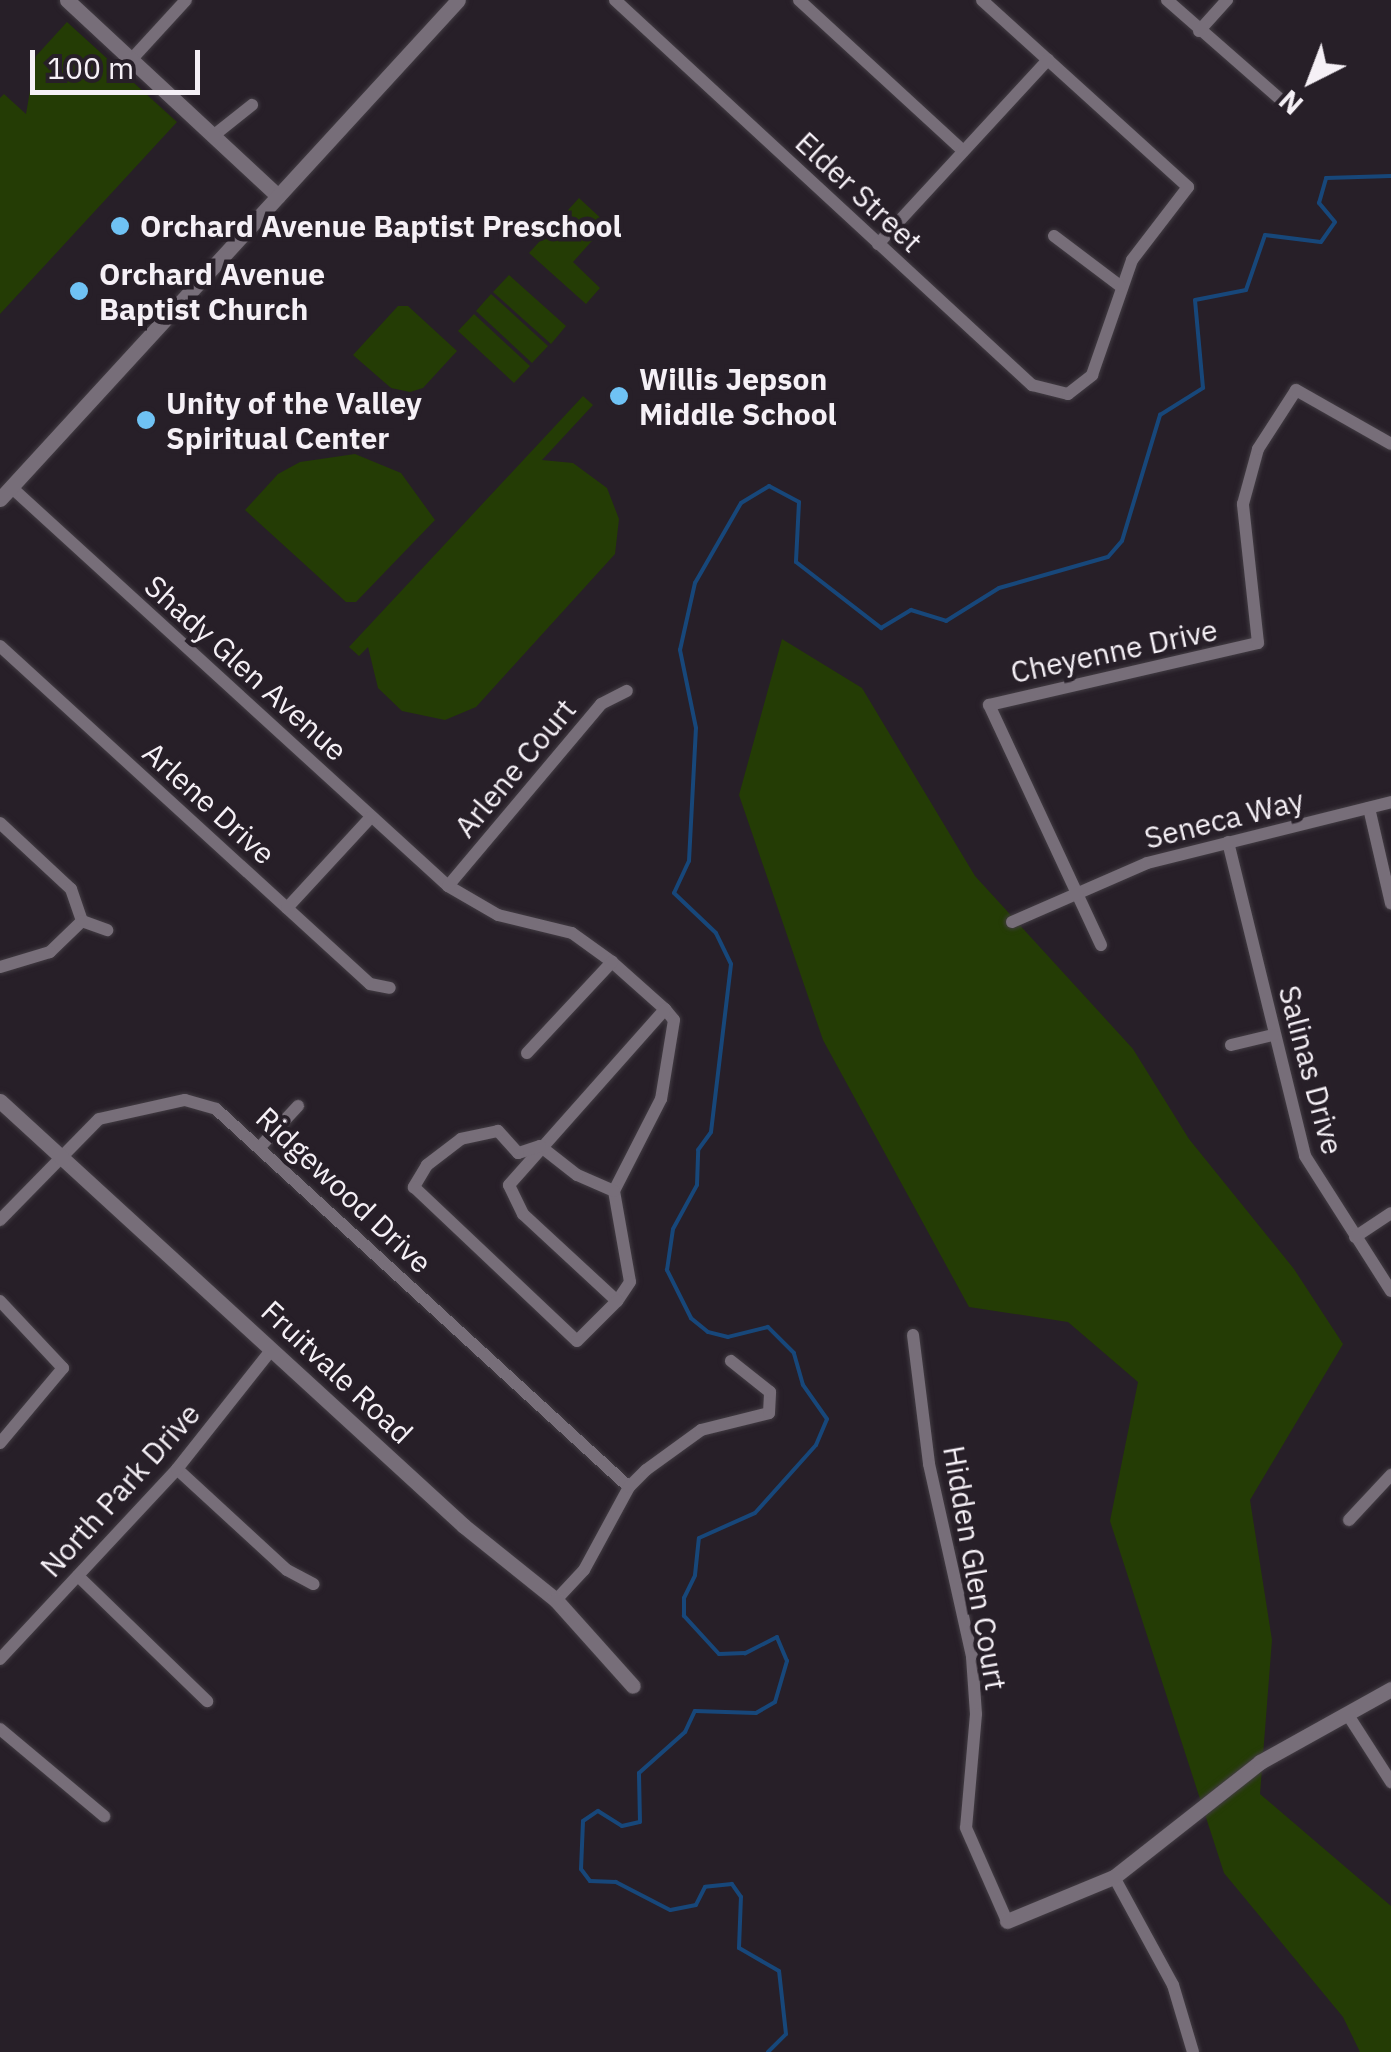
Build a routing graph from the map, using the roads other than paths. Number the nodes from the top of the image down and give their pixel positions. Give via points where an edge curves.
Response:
1 (67, 0) edge
2 (186, 0) edge
3 (458, 0) edge
4 (615, 0) edge
5 (799, 0) edge
6 (982, 0) edge
7 (1166, 0) edge
8 (1227, 0) edge
9 (1200, 31) junction
10 (131, 60) junction
11 (1048, 60) junction
12 (1278, 98) dead end
13 (252, 105) dead end
14 (214, 136) junction
15 (964, 151) junction
16 (278, 196) junction
17 (1054, 236) dead end
18 (878, 244) junction
19 (1120, 286) junction
20 (1391, 444) edge
21 (6, 493) edge
22 (0, 646) edge
23 (627, 692) dead end
24 (1391, 802) edge
25 (1369, 808) junction
26 (372, 817) junction
27 (0, 823) edge
28 (1228, 842) junction
29 (448, 886) junction
30 (1073, 893) junction
31 (1391, 903) edge
32 (287, 908) junction
33 (82, 921) junction
34 (1012, 922) dead end
35 (108, 930) dead end
36 (1101, 945) dead end
37 (612, 962) junction
38 (0, 967) edge
39 (390, 988) dead end
40 (665, 1010) junction
41 (1273, 1035) junction
42 (1231, 1046) dead end
43 (527, 1053) dead end
44 (0, 1101) edge
45 (298, 1106) dead end
46 (540, 1146) junction
47 (260, 1147) junction
48 (59, 1156) junction
49 (614, 1191) junction
50 (1391, 1213) edge
51 (0, 1220) edge
52 (1355, 1237) junction
53 (1391, 1291) edge
54 (0, 1301) edge
55 (617, 1301) junction
56 (913, 1335) dead end
57 (272, 1349) junction
58 (731, 1361) dead end
59 (0, 1443) edge
60 (177, 1470) junction
61 (1391, 1475) edge
62 (629, 1487) junction
63 (1349, 1520) dead end
64 (78, 1576) junction
65 (314, 1584) dead end
66 (556, 1600) junction
67 (0, 1659) edge
68 (632, 1686) dead end
69 (1391, 1689) edge
70 (207, 1701) dead end
71 (1348, 1715) junction
72 (0, 1729) edge
73 (1391, 1782) edge
74 (104, 1816) dead end
75 (1114, 1877) junction
76 (1007, 1921) joint
77 (1193, 2052) edge

1 - 10 street
2 - 10 street
3 - 16 street
4 - 18 street, Elder Street
5 - 15 street
6 - 11 street
7 - 9 street
8 - 9 street
9 - 12 street
10 - 14 street
11 - 15 street
11 - 19 street via 1188,187 1149,232
13 - 14 street
14 - 16 street
15 - 18 street
16 - 21 street
17 - 19 street
18 - 19 street, Elder Street via 1037,389 1054,395 1078,389 1095,368
20 - 30 street, Cheyenne Drive via 1296,390 1258,448 1243,504 1258,642 989,704
21 - 26 street, Shady Glen Avenue
22 - 32 street, Arlene Drive
23 - 29 street, Arlene Court via 601,704
24 - 25 street, Seneca Way
25 - 28 street, Seneca Way
25 - 31 street
26 - 29 street, Shady Glen Avenue
26 - 32 street
27 - 33 street via 71,888
28 - 30 street, Seneca Way via 1146,863
28 - 41 street, Salinas Drive
29 - 37 street, Shady Glen Avenue via 498,915 572,933
30 - 34 street, Seneca Way
30 - 36 street
32 - 39 street, Arlene Drive via 370,984
33 - 35 street
33 - 38 street via 50,952
37 - 40 street, Shady Glen Avenue
37 - 43 street
40 - 46 street
40 - 49 street via 674,1020 674,1043 661,1099
41 - 42 street
41 - 52 street, Salinas Drive via 1306,1156
44 - 48 street, Fruitvale Road
45 - 47 street
46 - 49 street
46 - 55 street via 509,1184 510,1196
46 - 55 street via 518,1153 498,1131 476,1131 427,1165 414,1187 428,1207 578,1340
47 - 48 street, Ridgewood Drive via 216,1108 185,1100 99,1120
47 - 62 street, Ridgewood Drive
48 - 51 street, Ridgewood Drive
48 - 57 street, Fruitvale Road
49 - 55 street via 630,1282
50 - 52 street
52 - 53 street, Salinas Drive
54 - 59 street via 63,1368
56 - 76 street, Hidden Glen Court via 929,1464 972,1658 976,1714 966,1828
57 - 60 street, North Park Drive
57 - 66 street, Fruitvale Road via 464,1526
58 - 62 street via 770,1392 769,1413 701,1430
60 - 64 street, North Park Drive
60 - 65 street via 287,1570
61 - 63 street
62 - 66 street via 600,1547
64 - 67 street, North Park Drive
64 - 70 street
66 - 68 street, Fruitvale Road
69 - 71 street
71 - 73 street
71 - 75 street via 1260,1762
72 - 74 street
75 - 76 street
75 - 77 street via 1173,1985

